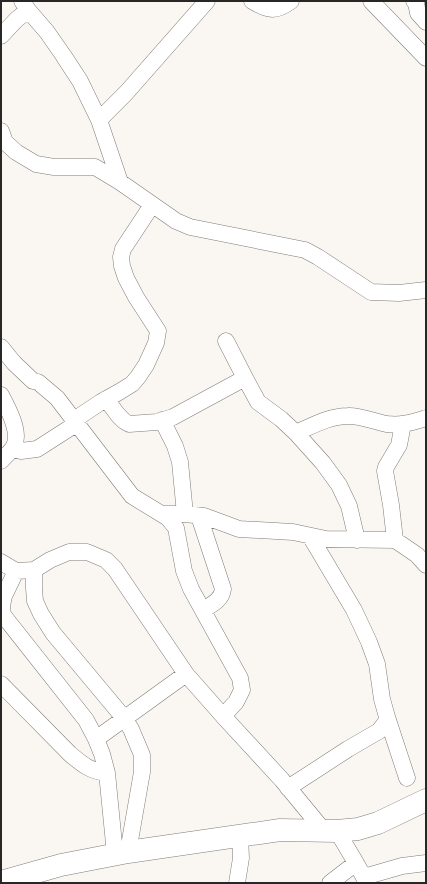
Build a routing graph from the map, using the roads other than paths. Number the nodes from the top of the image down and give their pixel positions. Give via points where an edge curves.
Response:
1 (207, 1) edge
2 (252, 1) edge
3 (291, 1) edge
4 (371, 1) edge
5 (414, 1) edge
6 (25, 6) edge
7 (426, 22) edge
8 (1, 36) edge
9 (424, 51) edge
10 (99, 120) junction
11 (2, 139) edge
12 (120, 182) junction
13 (152, 205) junction
14 (426, 290) edge
15 (226, 341) dead end
16 (1, 347) edge
17 (245, 378) junction
18 (1, 396) edge
19 (106, 399) junction
20 (426, 418) edge
21 (162, 420) junction
22 (75, 422) junction
23 (402, 424) junction
24 (296, 433) junction
25 (13, 449) junction
26 (1, 461) edge
27 (162, 514) junction
28 (192, 515) junction
29 (310, 536) junction
30 (357, 540) junction
31 (394, 540) junction
32 (1, 562) edge
33 (426, 565) edge
34 (34, 570) junction
35 (16, 571) junction
36 (203, 610) junction
37 (186, 674) junction
38 (1, 684) edge
39 (223, 716) junction
40 (387, 717) junction
41 (124, 718) junction
42 (96, 739) junction
43 (107, 773) junction
44 (407, 778) dead end
45 (288, 788) junction
46 (426, 800) edge
47 (330, 831) junction
48 (240, 836) junction
49 (121, 853) junction
50 (356, 863) junction
51 (426, 864) edge
52 (366, 880) edge
53 (1, 882) edge
54 (237, 883) edge
55 (330, 883) edge

1 - 10 street
2 - 3 street via 274,10
4 - 9 street
5 - 7 street via 418,13
6 - 8 street
6 - 10 street via 63,54
10 - 12 street
11 - 12 street via 16,152 36,164 54,167 95,167
12 - 13 street
13 - 14 street via 190,227 305,250 371,292 399,293
13 - 19 street via 123,249 121,257 126,278 158,331 156,343 146,365 132,384
15 - 17 street
16 - 22 street via 33,381 38,382 57,398
17 - 21 street via 173,417
17 - 24 street via 258,402
18 - 25 street via 16,433
19 - 21 street via 118,415 129,424
19 - 22 street
20 - 23 street
21 - 28 street via 175,446
22 - 25 street via 37,449
22 - 27 street via 132,496
23 - 24 street via 338,416
23 - 31 street via 399,445 385,471
24 - 30 street via 340,485 349,506
25 - 26 street
27 - 28 street
27 - 36 street via 176,528 184,571
28 - 29 street via 204,516 238,529 293,532
28 - 36 street via 223,588 218,600
29 - 30 street
29 - 40 street via 354,610 369,642 377,664
30 - 31 street
31 - 33 street via 417,555
32 - 35 street
34 - 35 street
34 - 37 street via 69,552 86,552 106,560 115,568
34 - 41 street via 35,601 41,614 53,633
35 - 42 street via 4,596 3,614 86,720
36 - 39 street via 240,678 242,690 236,702
37 - 39 street
37 - 41 street
38 - 43 street via 70,754 96,772
39 - 45 street
40 - 44 street
40 - 45 street via 379,731
41 - 42 street
41 - 49 street via 142,755 142,772
42 - 43 street
43 - 49 street
45 - 47 street
46 - 47 main road via 378,823 358,829
47 - 48 main road via 280,830
47 - 50 street
48 - 49 main road
48 - 54 street via 241,858
49 - 53 main road via 60,865
50 - 52 street
50 - 55 street
51 - 52 street via 402,866

